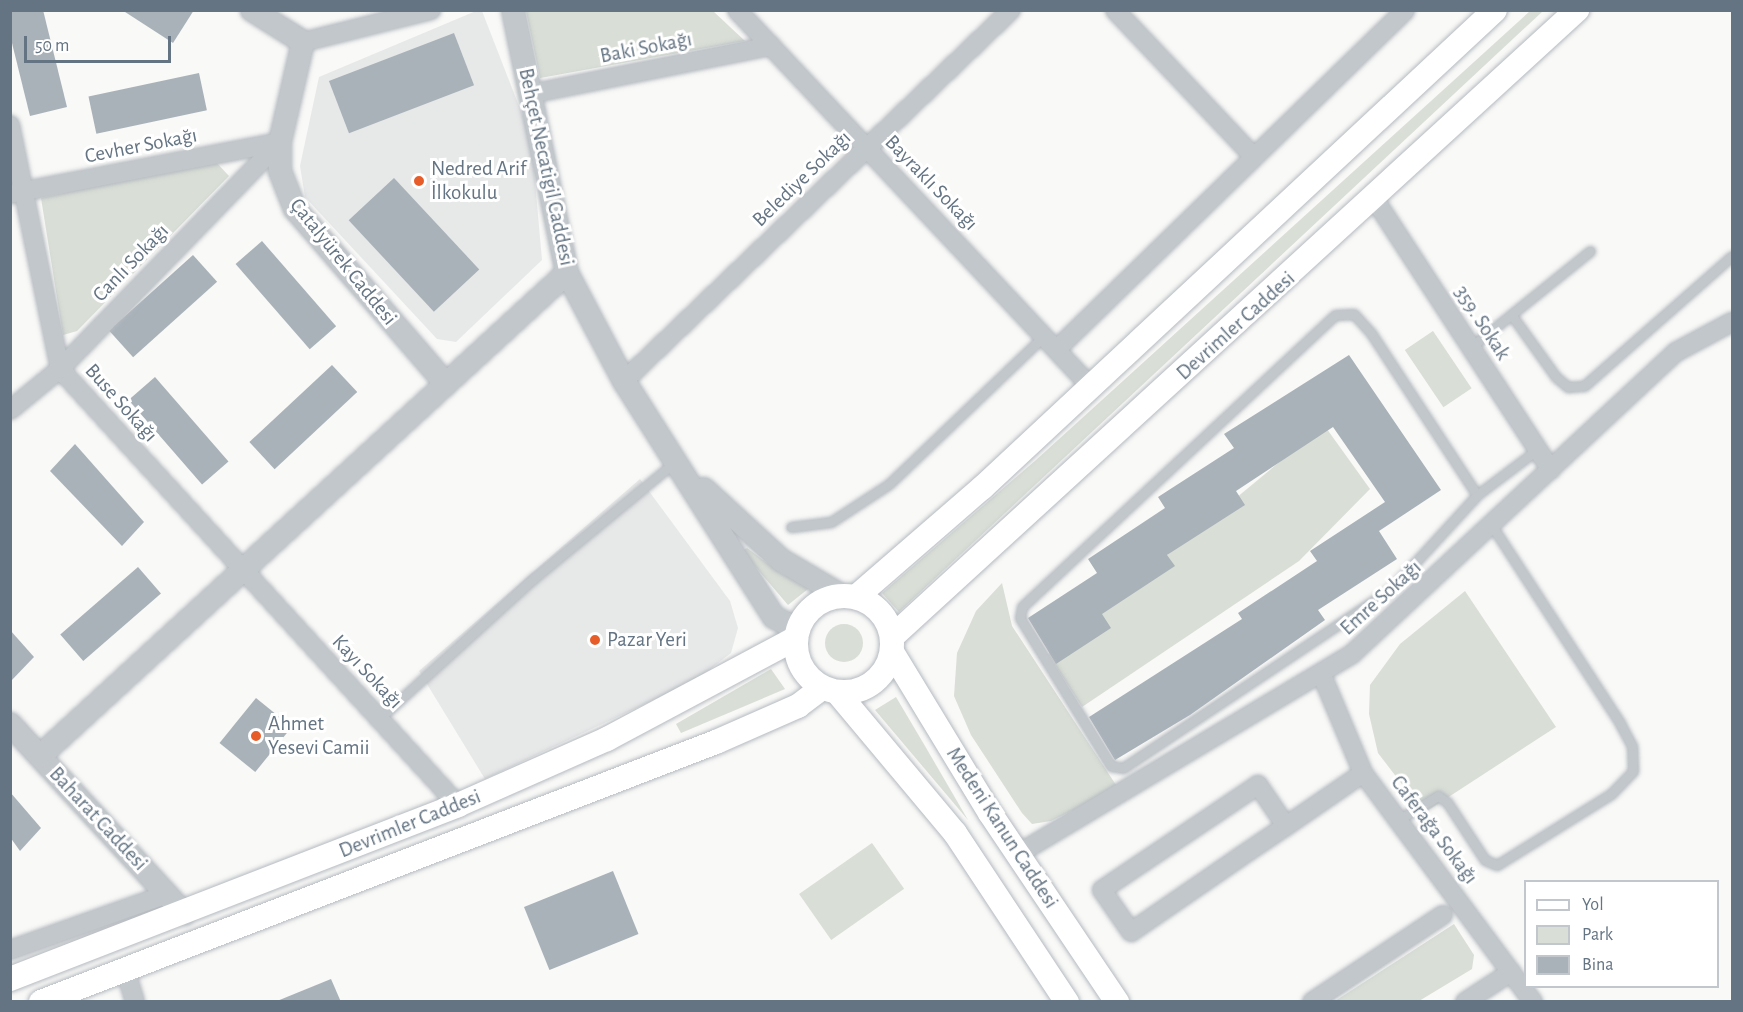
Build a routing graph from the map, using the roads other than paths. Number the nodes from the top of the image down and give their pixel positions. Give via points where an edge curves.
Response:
1 (252, 10) edge
2 (431, 10) edge
3 (513, 10) edge
4 (737, 10) edge
5 (1011, 10) edge
6 (1114, 10) edge
7 (1405, 10) edge
8 (1577, 10) edge
9 (1482, 15) edge
10 (303, 42) junction
11 (771, 46) junction
12 (530, 94) junction
13 (10, 125) edge
14 (280, 142) junction
15 (866, 148) junction
16 (1251, 154) junction
17 (17, 193) edge
18 (1375, 200) junction
19 (1590, 251) dead end
20 (1732, 256) edge
21 (567, 273) junction
22 (1513, 317) junction
23 (1732, 322) edge
24 (1045, 334) junction
25 (1471, 347) junction
26 (1058, 348) junction
27 (60, 369) junction
28 (624, 381) junction
29 (446, 384) junction
30 (1091, 387) junction
31 (10, 410) edge
32 (1538, 449) junction
33 (681, 466) junction
34 (1551, 470) junction
35 (1477, 495) junction
36 (1492, 526) junction
37 (792, 527) dead end
38 (242, 571) junction
39 (849, 596) junction
40 (797, 634) junction
41 (892, 644) junction
42 (1321, 673) junction
43 (830, 690) junction
44 (380, 718) junction
45 (10, 724) edge
46 (40, 756) junction
47 (1363, 773) junction
48 (458, 805) junction
49 (1398, 820) junction
50 (1286, 826) junction
51 (1018, 854) junction
52 (167, 894) junction
53 (185, 914) junction
54 (1443, 915) dead end
55 (10, 950) edge
56 (125, 969) junction
57 (1511, 972) junction
58 (10, 979) edge
59 (41, 1002) edge
60 (135, 1002) edge
61 (1067, 1002) edge
62 (1117, 1002) edge
63 (1312, 1002) edge
64 (1465, 1002) edge
65 (1533, 1002) edge

1 - 10 street
2 - 10 street
3 - 12 street, Behçet Necatigil Caddesi
4 - 11 street, Bayraklı Sokağı
5 - 15 street, Belediye Sokağı
6 - 16 street
7 - 16 street
8 - 18 main road, Devrimler Caddesi
9 - 30 main road
10 - 14 street, Çatalyürek Caddesi
11 - 12 street, Baki Sokağı
11 - 15 street, Bayraklı Sokağı
12 - 21 street, Behçet Necatigil Caddesi
13 - 17 street, Buse Sokağı
14 - 17 street, Cevher Sokağı
14 - 27 street, Canlı Sokağı
14 - 29 street, Çatalyürek Caddesi via 280,171 295,209
15 - 24 street, Bayraklı Sokağı
15 - 28 street, Belediye Sokağı
16 - 26 street
17 - 27 street, Buse Sokağı
18 - 25 street, 359. Sokak
18 - 41 main road, Devrimler Caddesi
19 - 22 lane
20 - 22 lane via 1584,386 1568,387 1556,377
21 - 28 street, Behçet Necatigil Caddesi
21 - 29 street
22 - 25 lane
23 - 34 street, Emre Sokağı via 1676,352
24 - 26 street, Bayraklı Sokağı
24 - 37 lane via 889,484 831,522
25 - 32 street, 359. Sokak
26 - 30 street, Bayraklı Sokağı
27 - 31 street, Canlı Sokağı
27 - 38 street, Buse Sokağı
28 - 33 street, Behçet Necatigil Caddesi
29 - 38 street
30 - 39 main road
32 - 34 street, 359. Sokak
32 - 35 lane
33 - 39 street, Behçet Necatigil Caddesi via 781,560
33 - 40 street, Behçet Necatigil Caddesi via 774,617
33 - 44 lane via 533,579
34 - 36 street, Emre Sokağı
35 - 35 lane via 1371,333 1354,314 1335,315 1022,607 1020,618 1111,766 1123,768 1391,589
36 - 42 street, Emre Sokağı via 1376,635
36 - 49 lane via 1620,723 1632,746 1633,771 1611,794 1497,865 1485,860 1447,802 1438,796
38 - 44 street, Kayı Sokağı
38 - 46 street
39 - 40 main road via 817,604
39 - 41 main road via 879,611
40 - 43 main road via 801,666
40 - 48 main road, Devrimler Caddesi via 607,739
41 - 43 main road via 872,683
41 - 51 main road, Medeni Kanun Caddesi
42 - 47 street, Caferağa Sokağı
42 - 51 street, Emre Sokağı
43 - 56 main road, Devrimler Caddesi via 716,742
43 - 61 main road, Medeni Kanun Caddesi via 955,833
44 - 48 street, Kayı Sokağı
45 - 46 street, Baharat Caddesi
46 - 52 street, Baharat Caddesi
47 - 49 street, Caferağa Sokağı
47 - 50 street
48 - 53 main road, Devrimler Caddesi
49 - 57 street, Caferağa Sokağı
50 - 50 street via 1131,932 1102,890 1258,785
51 - 62 main road, Medeni Kanun Caddesi
52 - 53 street, Baharat Caddesi
52 - 55 street
53 - 58 main road, Devrimler Caddesi
54 - 63 street
56 - 59 main road, Devrimler Caddesi
56 - 60 street
57 - 64 street
57 - 65 street, Caferağa Sokağı

